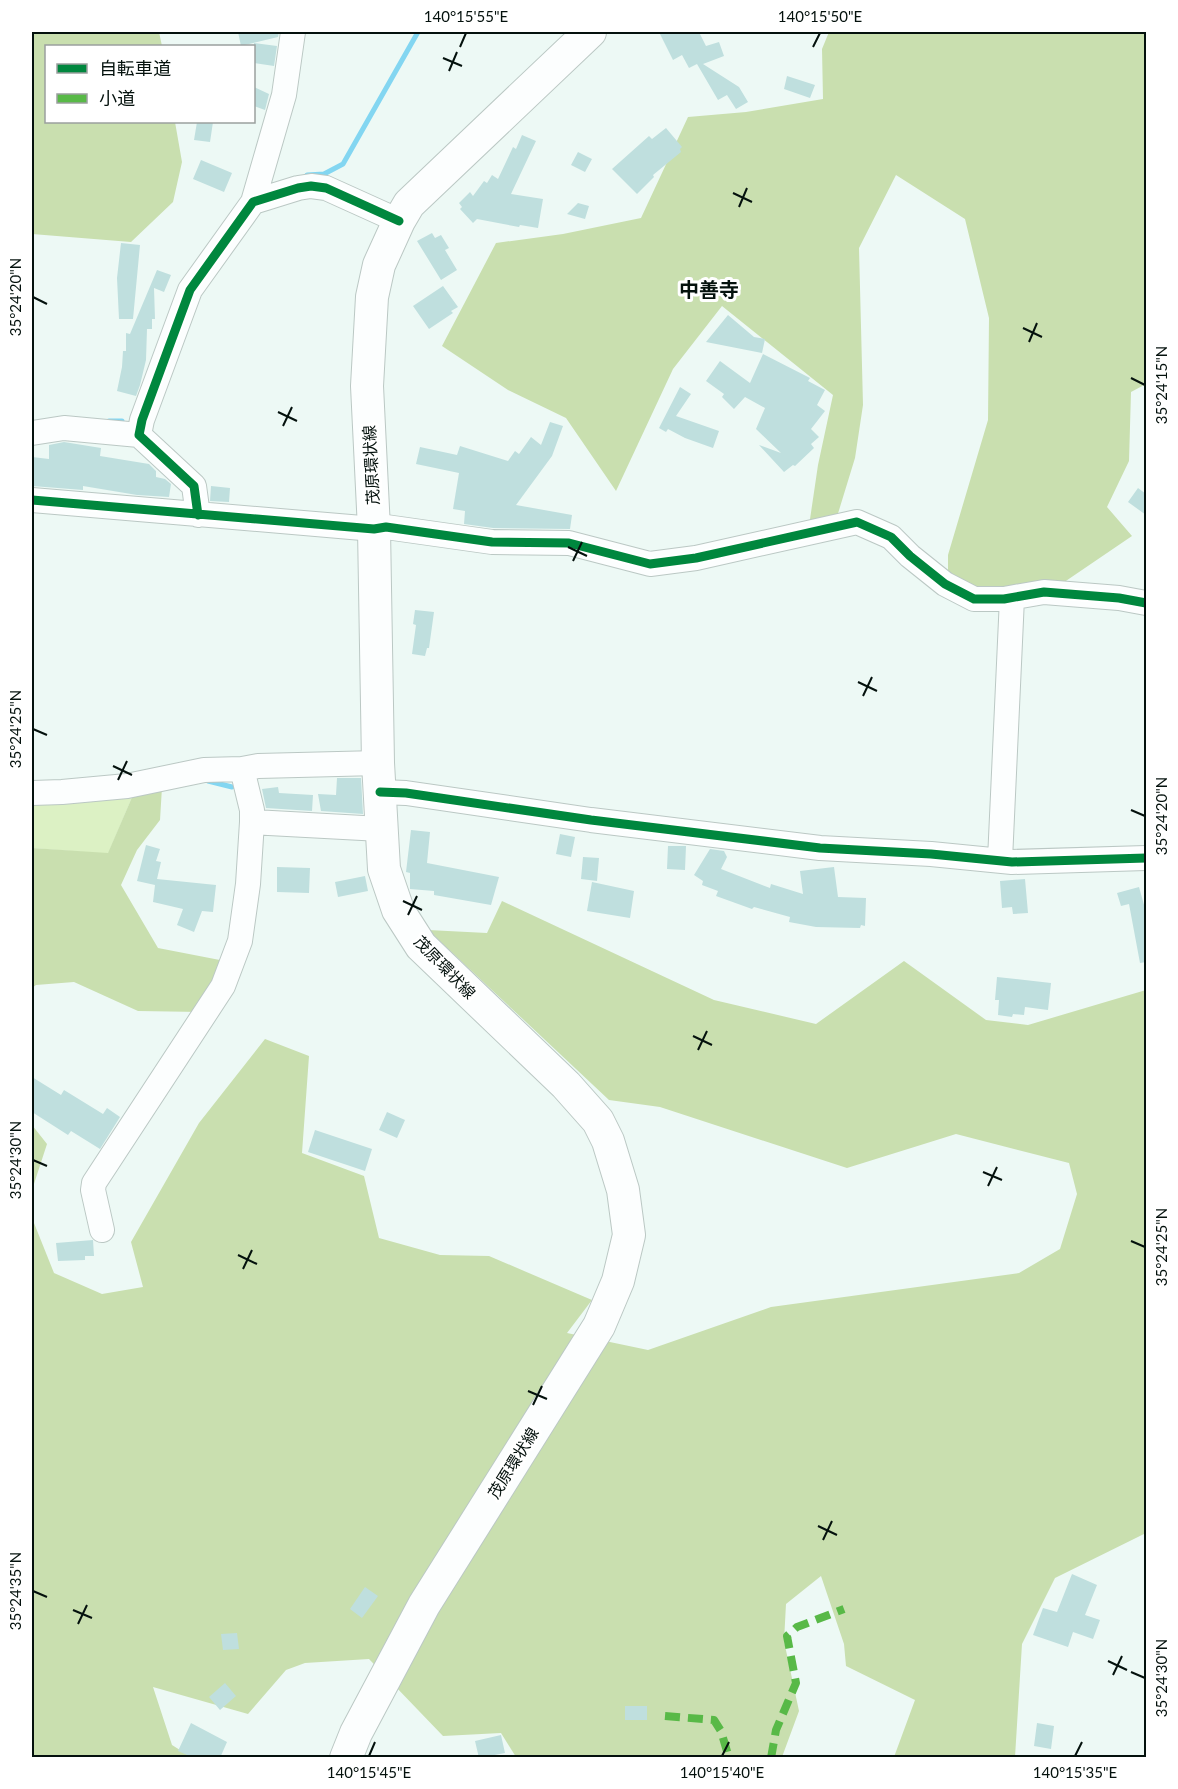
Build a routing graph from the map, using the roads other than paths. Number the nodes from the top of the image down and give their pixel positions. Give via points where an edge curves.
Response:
1 (294, 32) edge
2 (590, 32) edge
3 (253, 202) junction
4 (399, 221) junction
5 (32, 433) edge
6 (139, 435) junction
7 (32, 500) edge
8 (198, 515) junction
9 (374, 529) junction
10 (1012, 598) junction
11 (1146, 603) edge
12 (242, 769) junction
13 (379, 777) junction
14 (32, 793) edge
15 (252, 822) junction
16 (381, 829) junction
17 (1146, 858) edge
18 (1000, 860) junction
19 (102, 1230) dead end
20 (346, 1758) edge

1 - 3 street via 284,95
2 - 4 main road, 茂原環状線 via 409,204
3 - 4 street via 311,186 326,188
3 - 6 street via 190,290
4 - 9 main road, 茂原環状線 via 379,265 372,297 367,386
5 - 6 street via 64,428
6 - 8 street via 194,486
7 - 8 street
8 - 9 street
9 - 10 street via 386,527 492,542 569,543 650,564 696,558 857,522 891,537 945,584 975,599
9 - 13 main road, 茂原環状線
10 - 11 street via 1044,592
10 - 18 street
12 - 13 street via 258,766
12 - 14 street via 204,770 127,786
12 - 15 street
13 - 16 main road, 茂原環状線
13 - 18 street via 406,793 591,820 820,848
15 - 16 street
15 - 19 street via 240,941 223,986 94,1183
16 - 20 main road, 茂原環状線 via 384,868 398,910 421,946 566,1085 598,1121 623,1190 629,1235 618,1281 599,1326 424,1605
17 - 18 street

